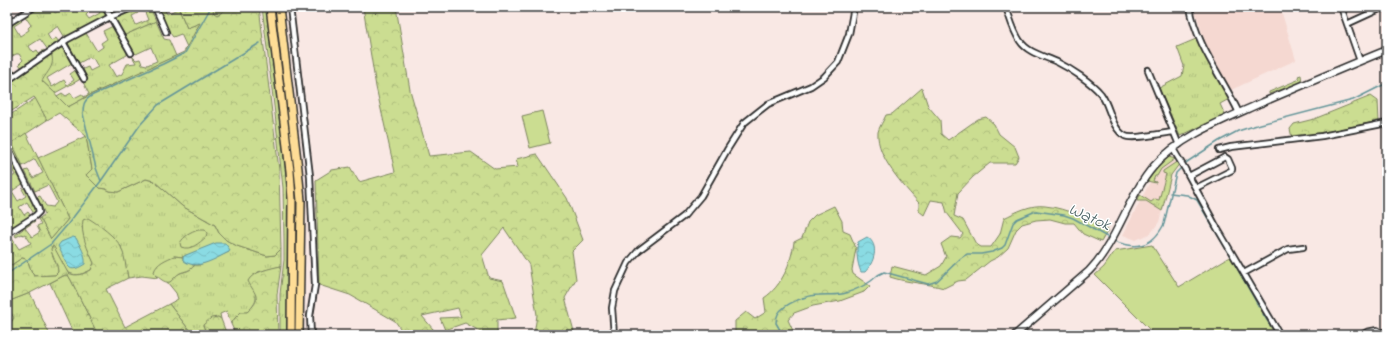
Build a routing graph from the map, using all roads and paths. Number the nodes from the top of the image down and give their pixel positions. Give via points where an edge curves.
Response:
1 (34, 7) edge
2 (105, 7) edge
3 (134, 7) edge
4 (155, 7) edge
5 (270, 7) edge
6 (279, 7) edge
7 (290, 7) edge
8 (854, 7) edge
9 (1006, 7) edge
10 (1190, 7) edge
11 (1341, 7) edge
12 (1386, 7) edge
13 (110, 16) junction
14 (7, 24) edge
15 (1347, 24) junction
16 (166, 32) dead end
17 (63, 42) junction
18 (1387, 50) edge
19 (131, 53) dead end
20 (1360, 61) junction
21 (1148, 70) dead end
22 (84, 79) dead end
23 (7, 81) edge
24 (1239, 113) junction
25 (1387, 123) edge
26 (1173, 132) junction
27 (1179, 145) junction
28 (7, 147) edge
29 (1173, 149) junction
30 (1219, 150) dead end
31 (1189, 176) junction
32 (1196, 188) junction
33 (7, 234) edge
34 (1303, 247) dead end
35 (1244, 273) junction
36 (291, 335) edge
37 (300, 335) edge
38 (311, 335) edge
39 (614, 335) edge
40 (1015, 335) edge
41 (1280, 335) edge
42 (1362, 335) edge
43 (1386, 335) edge

1 - 14 street
2 - 13 street
3 - 13 street
4 - 16 street
5 - 36 main road via 292,200
6 - 37 main road via 301,201
7 - 38 street via 312,200 315,285 310,316
8 - 39 street via 849,34 838,62 811,86 768,104 744,123 701,196 684,216 628,262 615,292 612,308
9 - 26 street via 1021,42 1030,50 1070,69 1097,91 1103,97 1123,134 1137,138
10 - 24 street via 1203,47
11 - 15 street
12 - 15 street
13 - 17 street
13 - 19 street
15 - 20 street
17 - 22 street
17 - 23 street
18 - 20 street
20 - 24 street
21 - 26 street
24 - 27 street
25 - 30 street via 1322,136 1231,146
26 - 27 street
27 - 29 street
28 - 33 street via 39,209 35,216
29 - 31 street
29 - 40 street via 1147,175 1102,256 1089,271
31 - 32 street
31 - 32 street via 1225,157 1228,159 1232,170
32 - 35 street
34 - 35 street via 1288,249
35 - 41 street
42 - 43 street via 1377,330

